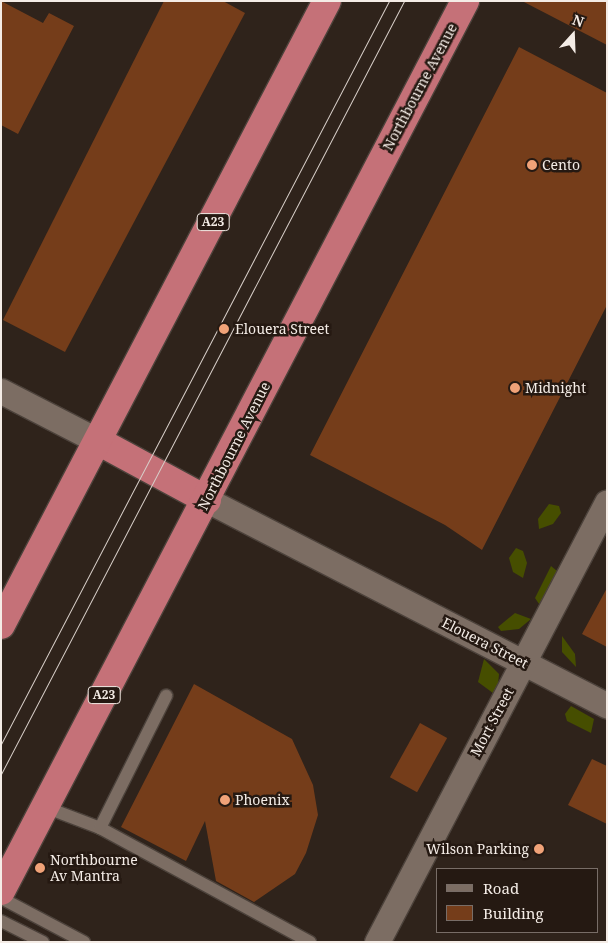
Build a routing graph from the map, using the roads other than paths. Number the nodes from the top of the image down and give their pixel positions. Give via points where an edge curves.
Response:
1 (327, 1) edge
2 (465, 1) edge
3 (1, 391) edge
4 (98, 441) junction
5 (207, 500) junction
6 (607, 502) edge
7 (1, 625) edge
8 (523, 663) junction
9 (166, 696) dead end
10 (607, 706) edge
11 (45, 807) junction
12 (100, 828) junction
13 (1, 891) edge
14 (1, 898) edge
15 (1, 921) edge
16 (42, 942) edge
17 (84, 942) edge
18 (310, 942) edge
19 (377, 942) edge

1 - 4 highway, A23
2 - 5 highway, Northbourne Avenue / A23
3 - 4 street
4 - 5 highway, Elouera Street
4 - 7 highway, A23
5 - 8 street, Elouera Street
5 - 11 highway, Northbourne Avenue / A23
6 - 8 street, Mort Street
8 - 10 street, Elouera Street
8 - 19 street, Mort Street
9 - 12 lane
11 - 12 lane
11 - 13 highway, Northbourne Avenue / A23
12 - 18 lane
14 - 17 lane
15 - 16 lane

